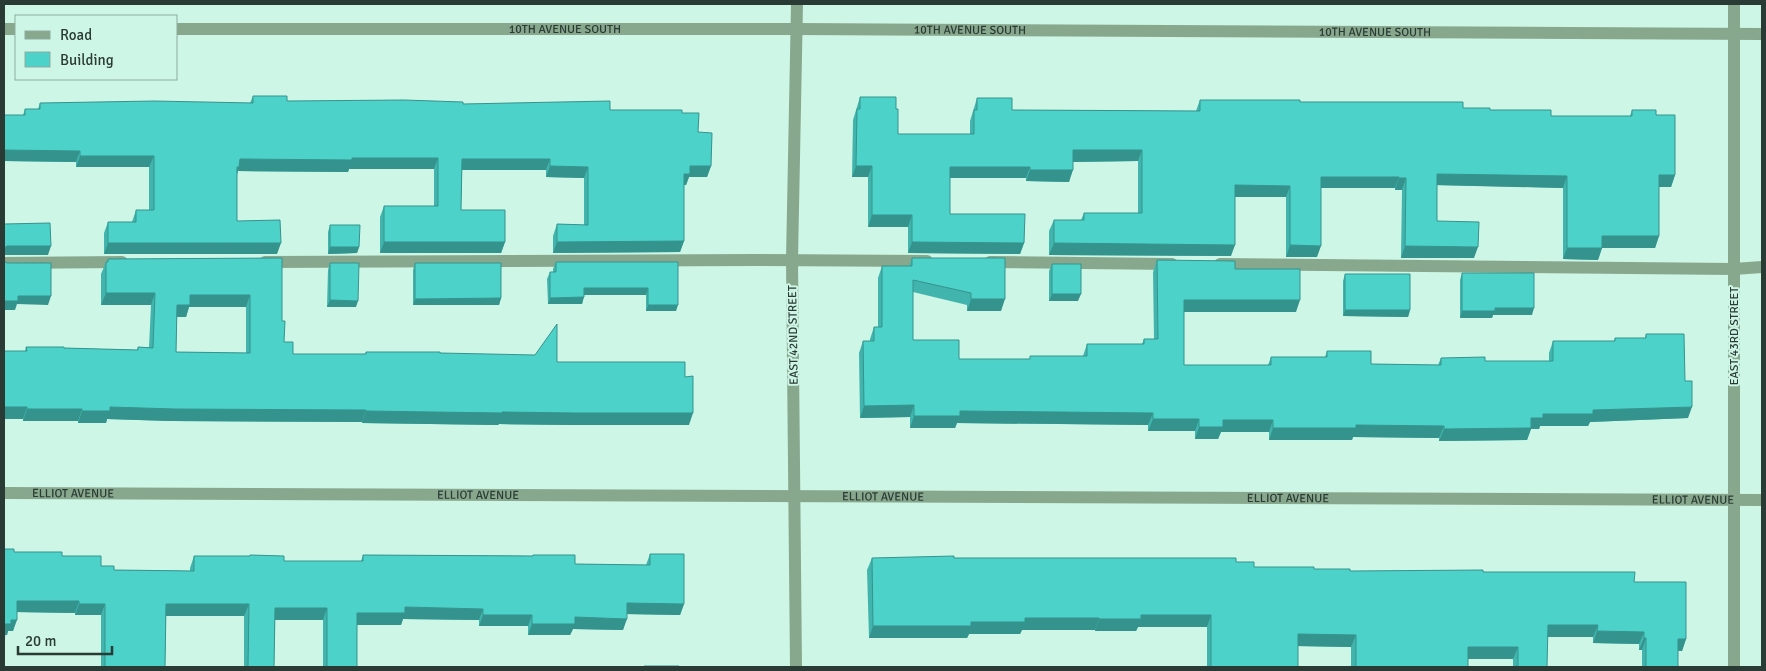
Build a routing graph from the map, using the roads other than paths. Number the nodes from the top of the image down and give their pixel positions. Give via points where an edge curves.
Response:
1 (797, 4) edge
2 (1734, 4) edge
3 (178, 29) edge
4 (797, 29) junction
5 (1734, 34) junction
6 (1762, 34) edge
7 (792, 260) junction
8 (133, 262) edge
9 (252, 262) edge
10 (936, 262) edge
11 (976, 262) edge
12 (4, 263) edge
13 (1184, 264) edge
14 (1204, 264) edge
15 (1762, 267) edge
16 (1734, 269) junction
17 (4, 493) edge
18 (795, 495) junction
19 (1734, 499) junction
20 (1762, 500) edge
21 (796, 667) edge
22 (1734, 667) edge

1 - 4 street, EAST 42ND STREET
2 - 5 street, EAST 43RD STREET
3 - 4 street, 10TH AVENUE SOUTH
4 - 5 street, 10TH AVENUE SOUTH
4 - 7 street, EAST 42ND STREET
5 - 6 street, 10TH AVENUE SOUTH
5 - 16 street, EAST 43RD STREET
7 - 9 street
7 - 10 street
7 - 18 street, EAST 42ND STREET
8 - 12 street
11 - 13 street
14 - 16 street
15 - 16 street
16 - 19 street, EAST 43RD STREET
17 - 18 street, ELLIOT AVENUE
18 - 19 street, ELLIOT AVENUE
18 - 21 street, EAST 42ND STREET
19 - 20 street, ELLIOT AVENUE
19 - 22 street, EAST 43RD STREET

